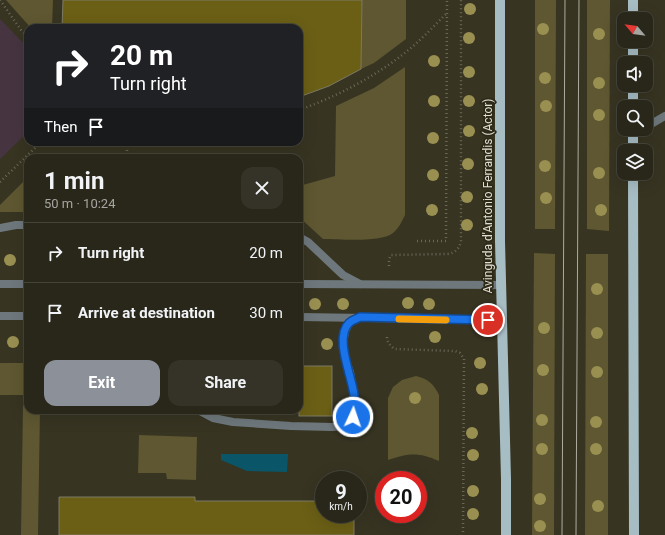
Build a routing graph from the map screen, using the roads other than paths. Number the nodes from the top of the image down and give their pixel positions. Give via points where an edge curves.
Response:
1 (500, 0) edge
2 (633, 0) edge
3 (633, 12) edge
4 (665, 116) edge
5 (653, 123) edge
6 (633, 180) edge
7 (24, 225) edge
8 (0, 228) edge
9 (303, 239) edge
10 (0, 284) edge
11 (24, 284) edge
12 (303, 284) edge
13 (360, 284) junction
14 (501, 285) junction
15 (0, 316) edge
16 (24, 316) edge
17 (303, 317) edge
18 (360, 317) junction
19 (502, 320) junction
20 (206, 414) edge
21 (506, 535) edge
22 (634, 535) edge

1 - 14 main road, Avinguda d'Antonio Ferrandis (Actor)
2 - 3 main road
4 - 5 street
6 - 22 main road
7 - 8 street
9 - 13 street via 343,275
10 - 11 street
12 - 13 street
13 - 14 street
14 - 19 main road, Avinguda d'Antonio Ferrandis (Actor)
15 - 16 street
17 - 18 street
18 - 19 street
18 - 20 street via 349,323 343,344 354,395 353,417 345,426 233,422
19 - 21 main road, Avinguda d'Antonio Ferrandis (Actor)

